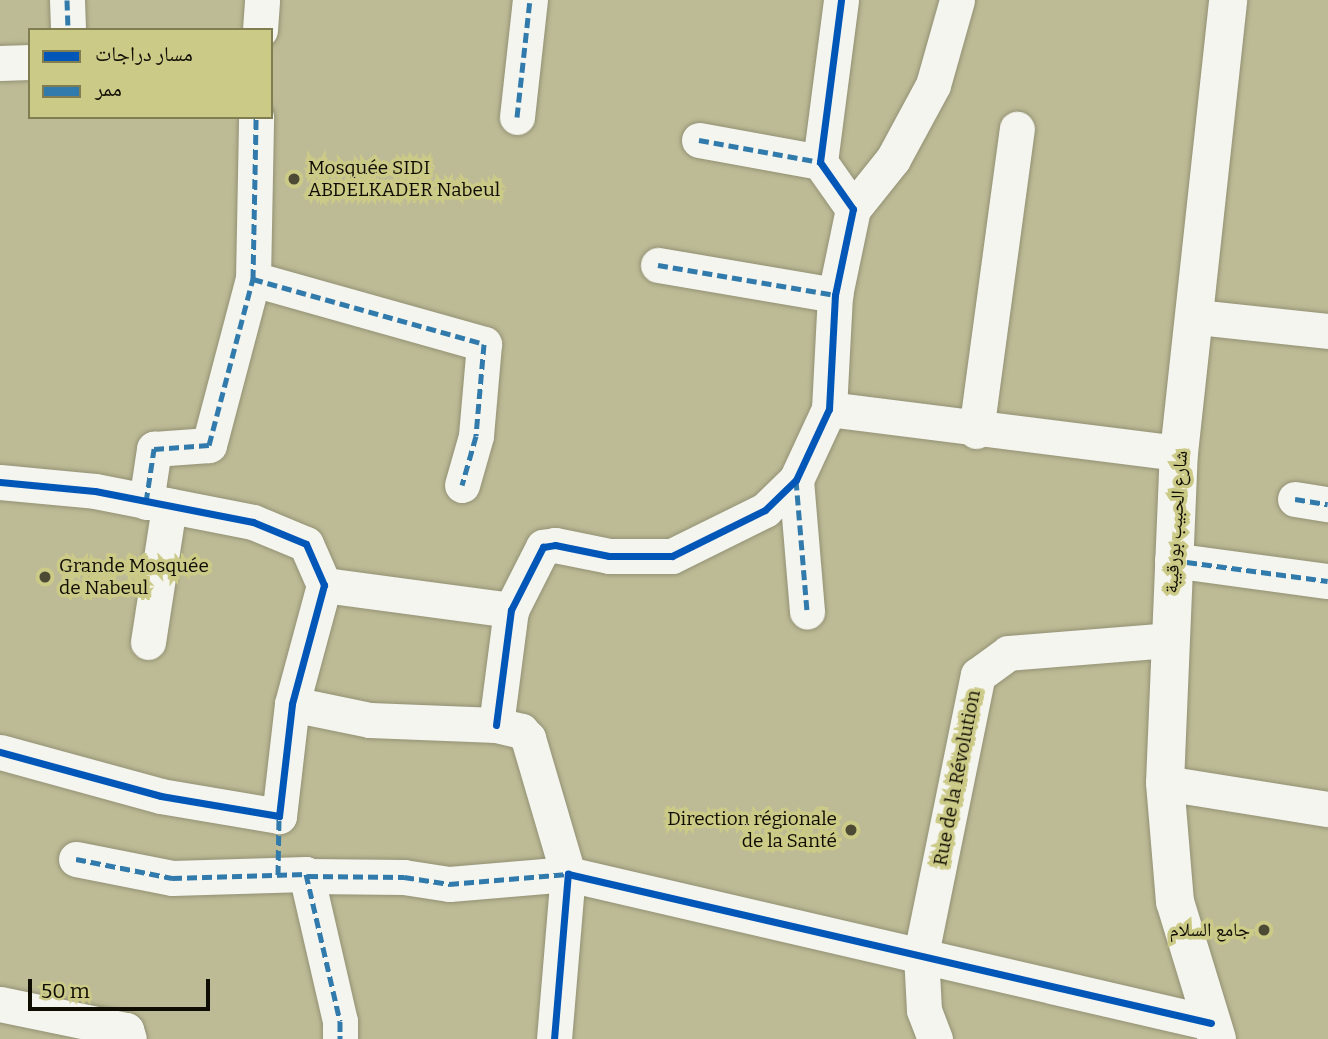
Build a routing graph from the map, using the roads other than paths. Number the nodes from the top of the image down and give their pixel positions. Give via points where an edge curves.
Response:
1 (67, 0) edge
2 (262, 0) edge
3 (530, 0) edge
4 (841, 0) edge
5 (957, 0) edge
6 (1228, 0) edge
7 (68, 28) edge
8 (260, 28) edge
9 (28, 62) edge
10 (0, 63) edge
11 (517, 117) dead end
12 (257, 119) edge
13 (1017, 129) dead end
14 (699, 140) dead end
15 (820, 162) junction
16 (853, 209) junction
17 (658, 265) dead end
18 (253, 279) junction
19 (835, 295) junction
20 (1197, 317) junction
21 (1328, 331) edge
22 (829, 409) junction
23 (976, 430) junction
24 (1179, 453) junction
25 (796, 480) junction
26 (0, 482) edge
27 (462, 485) dead end
28 (158, 504) junction
29 (1172, 560) junction
30 (1328, 581) edge
31 (324, 586) junction
32 (511, 610) junction
33 (807, 612) dead end
34 (1170, 640) junction
35 (148, 642) dead end
36 (292, 704) junction
37 (496, 724) junction
38 (0, 752) edge
39 (1166, 783) junction
40 (1328, 809) edge
41 (279, 816) junction
42 (76, 859) dead end
43 (568, 874) junction
44 (293, 876) junction
45 (921, 954) junction
46 (0, 1004) edge
47 (1214, 1031) edge
48 (129, 1039) edge
49 (340, 1039) edge
50 (554, 1039) edge
51 (935, 1039) edge

1 - 7 street
2 - 8 street
3 - 11 street
4 - 15 street
5 - 16 street via 933,85 893,159
6 - 20 main road, شارع الحبيب بورقيبة
9 - 10 street
12 - 18 street
13 - 23 street
14 - 15 street
15 - 16 street
16 - 19 street
17 - 19 street
18 - 27 street via 484,344 476,436
18 - 28 street via 209,445 154,449
19 - 22 street
20 - 21 street
20 - 24 main road, شارع الحبيب بورقيبة
22 - 23 street
22 - 25 street
23 - 24 street
24 - 29 main road, شارع الحبيب بورقيبة
25 - 32 street via 765,510 672,556 609,556 547,544 538,553
25 - 33 street
26 - 28 street via 95,491
28 - 31 street via 247,520 306,544
28 - 35 street
29 - 30 street
29 - 34 main road, شارع الحبيب بورقيبة
31 - 32 street
31 - 36 street
32 - 37 street
34 - 39 main road, شارع الحبيب بورقيبة
34 - 45 street, Rue de la Révolution via 1008,653 983,668 973,688
36 - 37 street via 370,720
36 - 41 street
37 - 43 street via 521,730 528,738
38 - 41 street via 161,796
39 - 40 street
39 - 47 main road, شارع الحبيب بورقيبة via 1175,902
41 - 44 street
42 - 44 street via 172,878
43 - 44 street via 449,884 404,877
43 - 45 street
43 - 50 street
44 - 49 street via 340,1021
45 - 47 street
45 - 51 street, Rue de la Révolution via 924,1010
46 - 48 street via 126,1030

